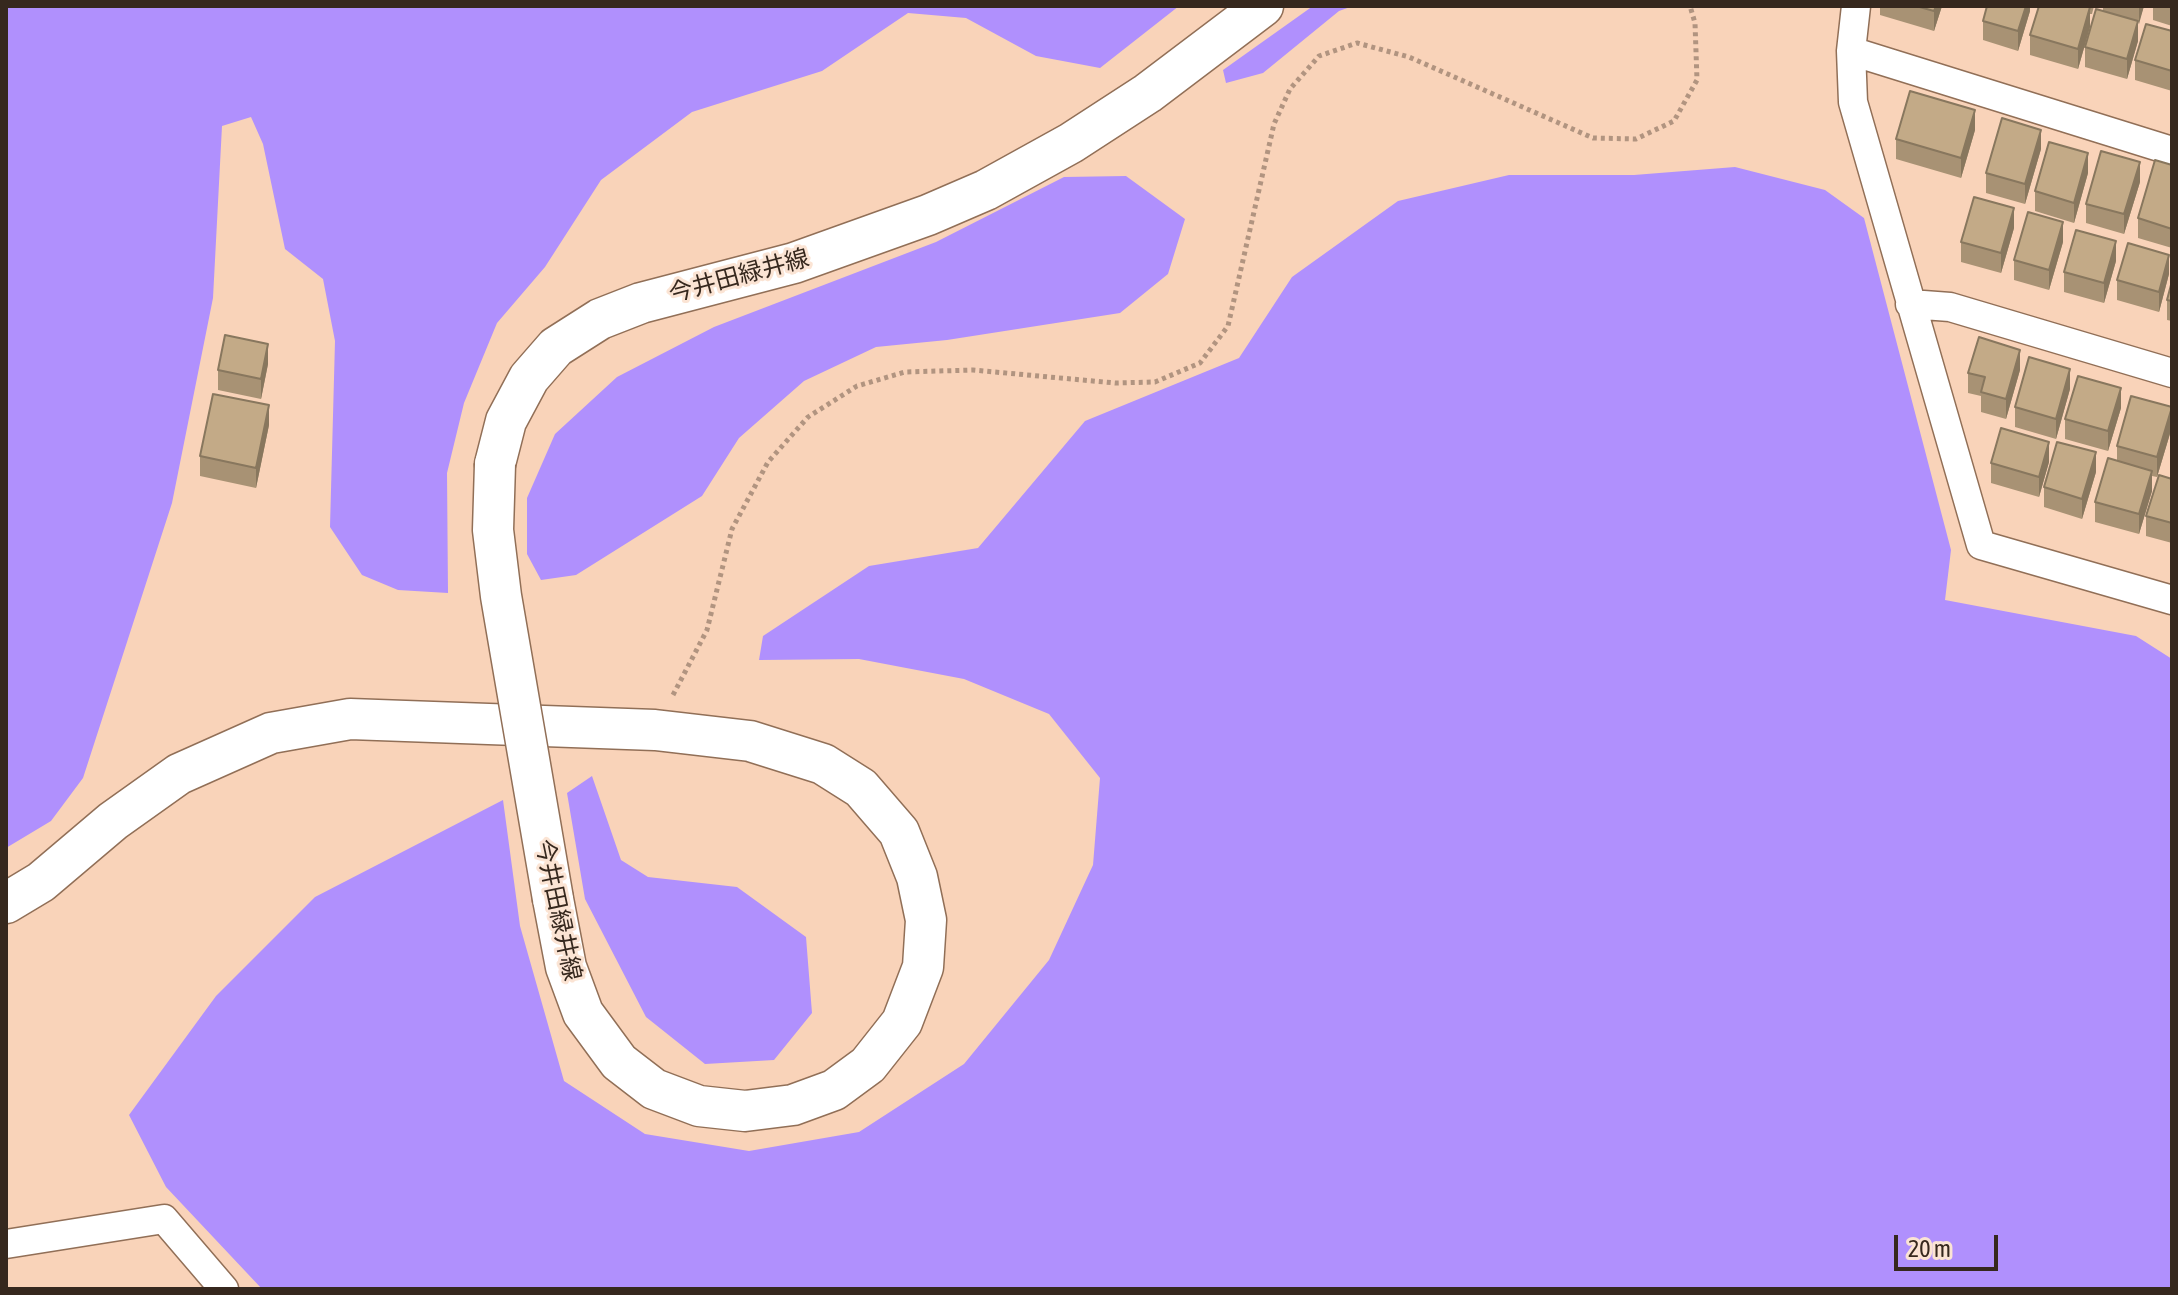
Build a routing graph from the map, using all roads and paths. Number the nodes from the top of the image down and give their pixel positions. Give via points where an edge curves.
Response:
1 (1263, 6) edge
2 (1690, 6) edge
3 (1856, 6) edge
4 (1851, 51) junction
5 (2172, 151) edge
6 (1910, 304) junction
7 (2172, 373) edge
8 (2172, 600) edge
9 (655, 730) junction
10 (6, 903) edge
11 (6, 1244) edge
12 (224, 1289) edge

1 - 9 main road, 今井田緑井線, bridge via 1148,93 986,190 794,263 641,303 600,319 556,347 529,378 506,421 495,464 493,530 501,596 566,967 583,1013 619,1062 654,1089 699,1106 745,1111 793,1105 834,1090 868,1065 902,1022 923,967 926,920 917,877 899,832 861,788 823,764 750,741
2 - 9 path via 1697,80 1674,121 1636,139 1593,138 1396,53 1357,43 1319,56 1290,89 1274,124 1228,326 1200,363 1155,382 973,370 905,372 857,386 808,417 768,462 732,529 707,630
3 - 4 street
4 - 5 street
4 - 6 street via 1853,102
6 - 7 street via 1950,307
6 - 8 street via 1981,545
9 - 10 main road, 今井田緑井線 via 350,719 271,733 179,774 41,882
11 - 12 street via 164,1219

